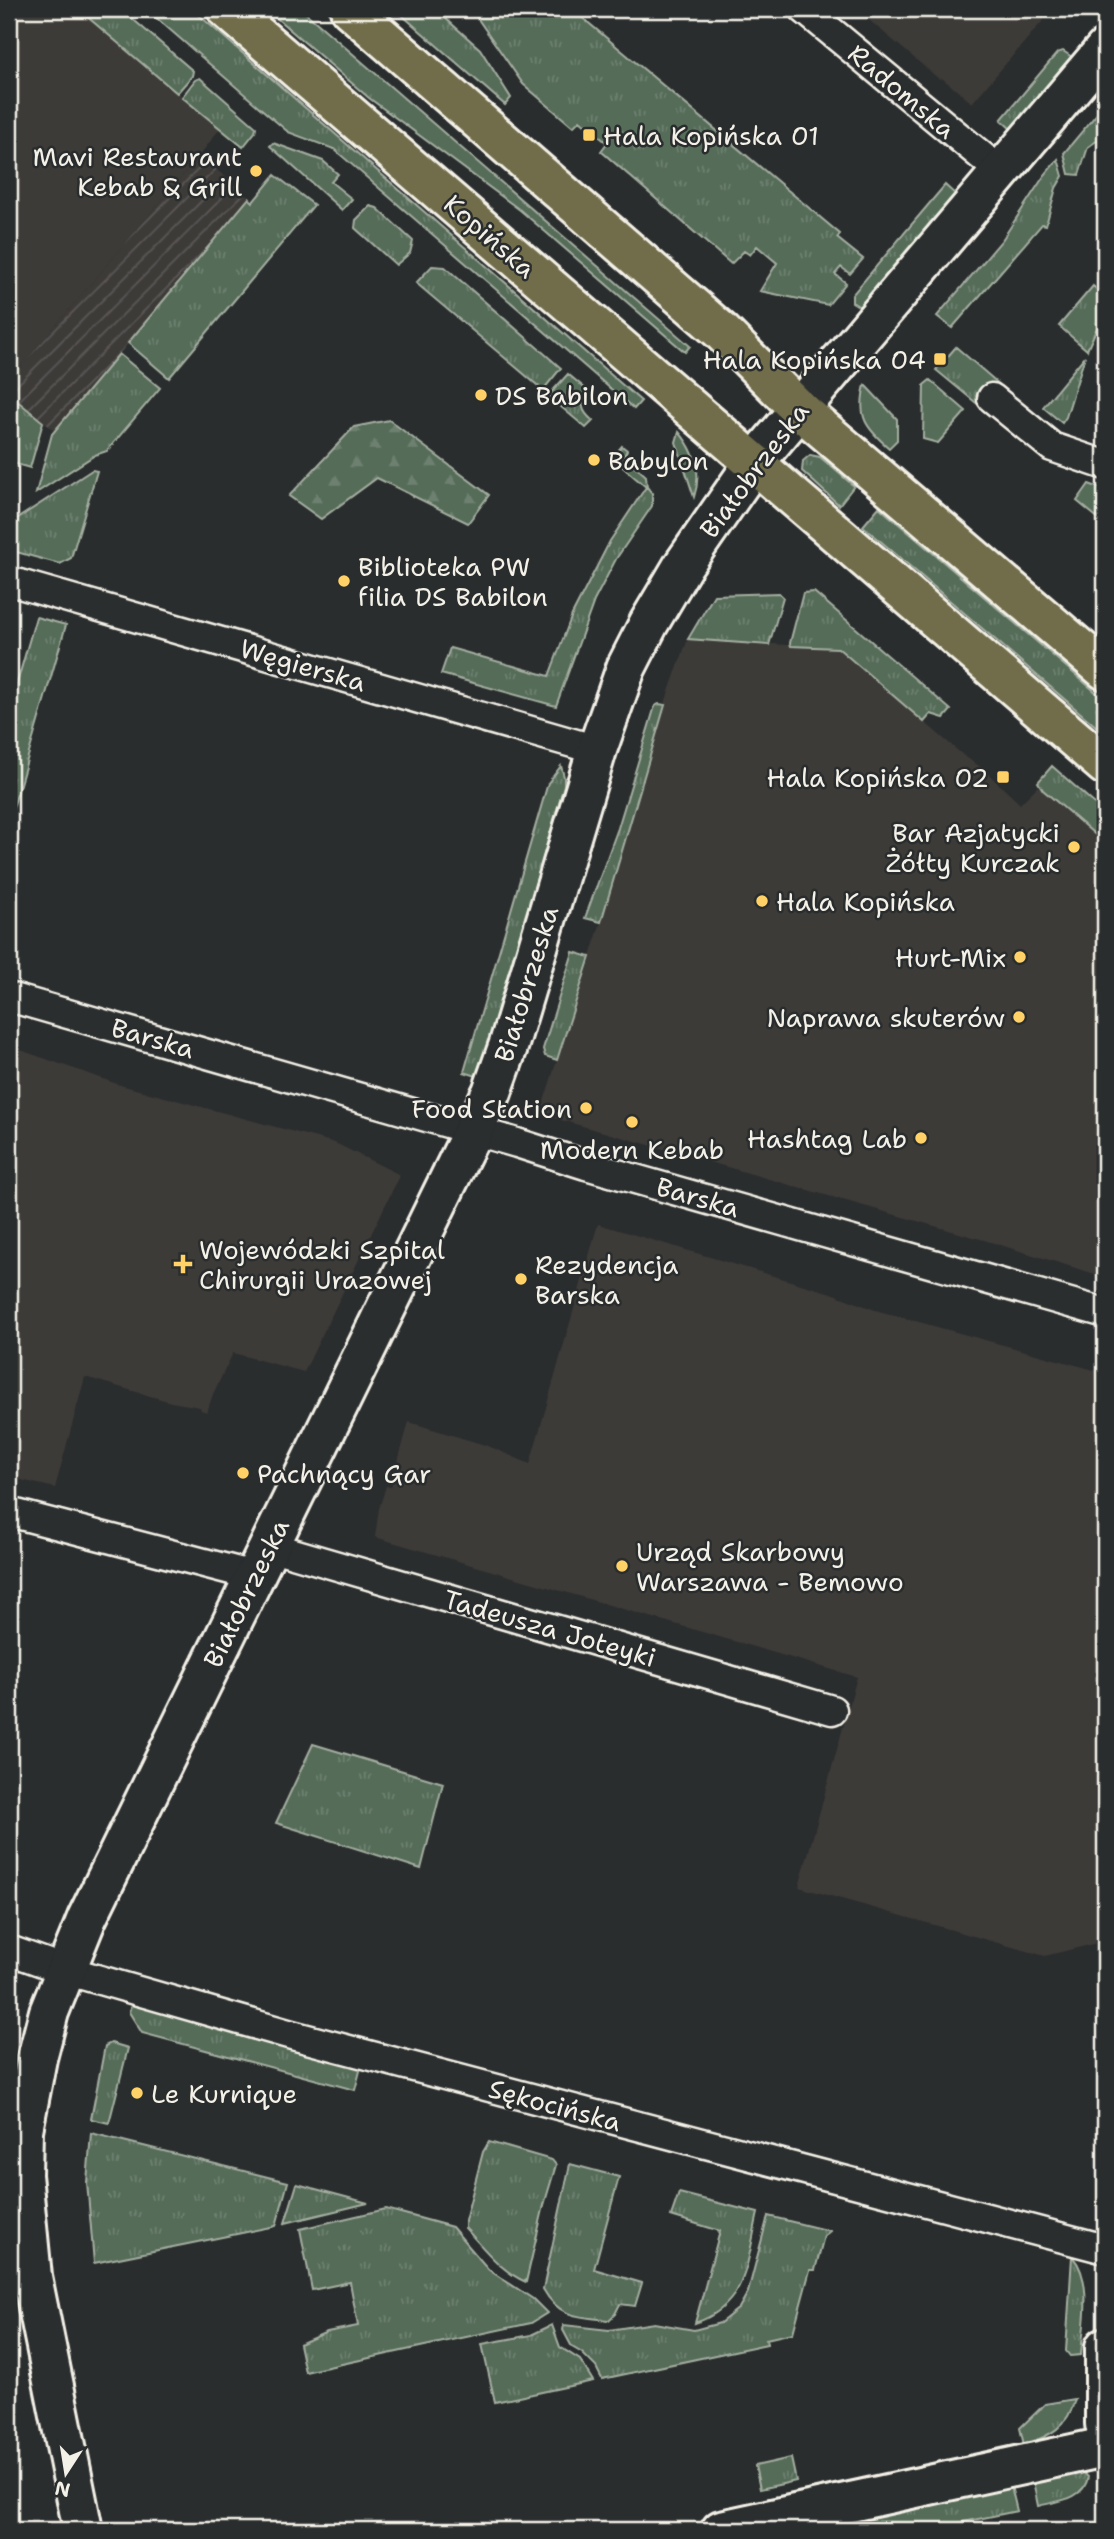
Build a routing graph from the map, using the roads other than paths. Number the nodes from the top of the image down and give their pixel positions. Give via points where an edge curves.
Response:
1 (227, 9) edge
2 (350, 9) edge
3 (804, 9) edge
4 (1105, 49) edge
5 (1001, 173) junction
6 (992, 398) dead end
7 (799, 409) junction
8 (754, 463) junction
9 (1105, 465) edge
10 (9, 581) edge
11 (1105, 670) edge
12 (597, 750) junction
13 (1105, 765) edge
14 (9, 997) edge
15 (473, 1131) junction
16 (1105, 1313) edge
17 (9, 1512) edge
18 (261, 1561) junction
19 (832, 1710) dead end
20 (9, 1950) edge
21 (65, 1970) junction
22 (1105, 2249) edge
23 (1105, 2347) edge
24 (1105, 2424) edge
25 (1105, 2447) edge
26 (83, 2530) edge
27 (720, 2530) edge

1 - 8 main road, Kopińska
2 - 7 main road via 721,331
3 - 5 street, Radomska
4 - 5 street, Białobrzeska
5 - 7 street, Białobrzeska
6 - 9 street via 1052,447
7 - 8 street, Białobrzeska
7 - 11 main road
8 - 12 street, Białobrzeska via 649,622 626,668
8 - 13 main road, Kopińska
10 - 12 street, Węgierska
12 - 15 street, Białobrzeska via 509,1044
14 - 15 street, Barska
15 - 16 street, Barska
15 - 18 street, Białobrzeska
17 - 18 street, Tadeusza Joteyki
18 - 19 street, Tadeusza Joteyki
18 - 21 street, Białobrzeska
20 - 21 street, Sękocińska
21 - 22 street, Sękocińska via 292,2035
21 - 26 street, Białobrzeska via 37,2058 23,2130 22,2175 32,2277
23 - 24 street
25 - 27 street

